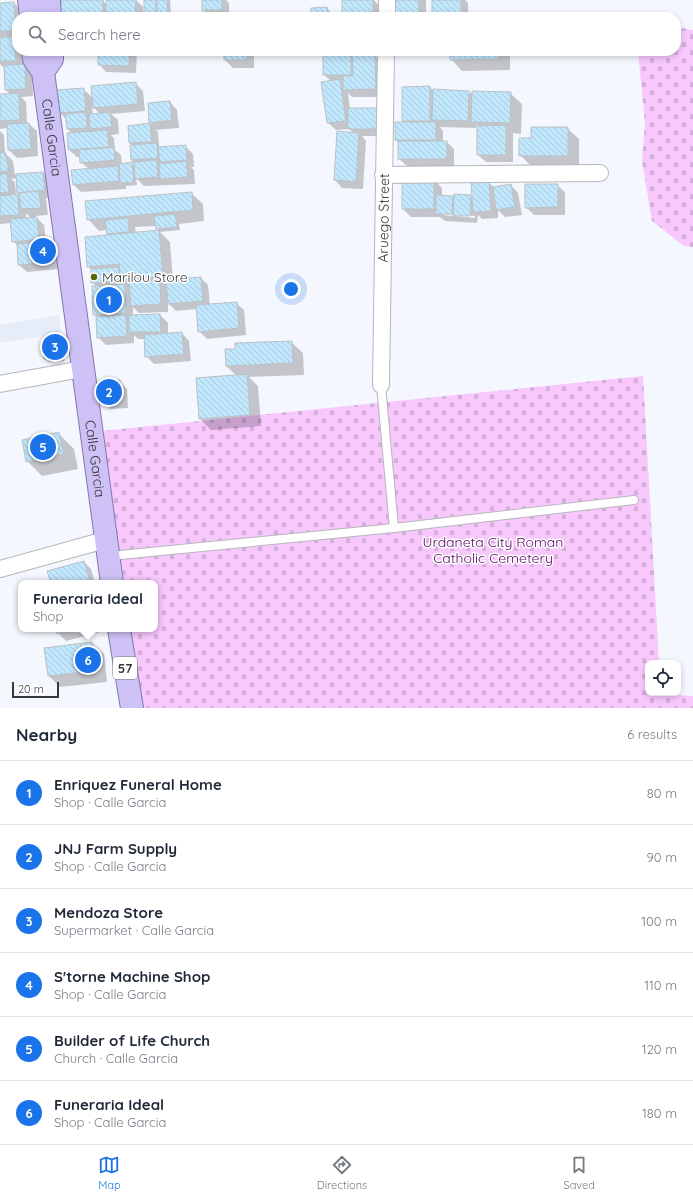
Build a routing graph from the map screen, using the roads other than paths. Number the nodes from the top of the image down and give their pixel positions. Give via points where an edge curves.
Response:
1 (29, 0) edge
2 (49, 0) edge
3 (387, 0) edge
4 (30, 12) edge
5 (50, 12) edge
6 (387, 12) edge
7 (34, 56) edge
8 (52, 56) edge
9 (386, 56) edge
10 (42, 72) junction
11 (600, 173) dead end
12 (383, 175) junction
13 (82, 369) junction
14 (0, 384) edge
15 (381, 385) joint
16 (634, 500) dead end
17 (394, 528) junction
18 (106, 548) junction
19 (0, 569) edge
20 (111, 580) edge
21 (119, 632) edge
22 (132, 708) edge

1 - 4 main road
2 - 5 main road
3 - 6 street
7 - 10 main road, Calle Garcia
8 - 10 main road
9 - 12 street, Aruego Street
10 - 13 main road, Calle Garcia
11 - 12 street
12 - 15 street, Aruego Street
13 - 14 street
13 - 18 main road, Calle Garcia
15 - 17 lane
16 - 17 lane
17 - 18 lane
18 - 19 street
18 - 20 main road, Calle Garcia
21 - 22 main road, 57

